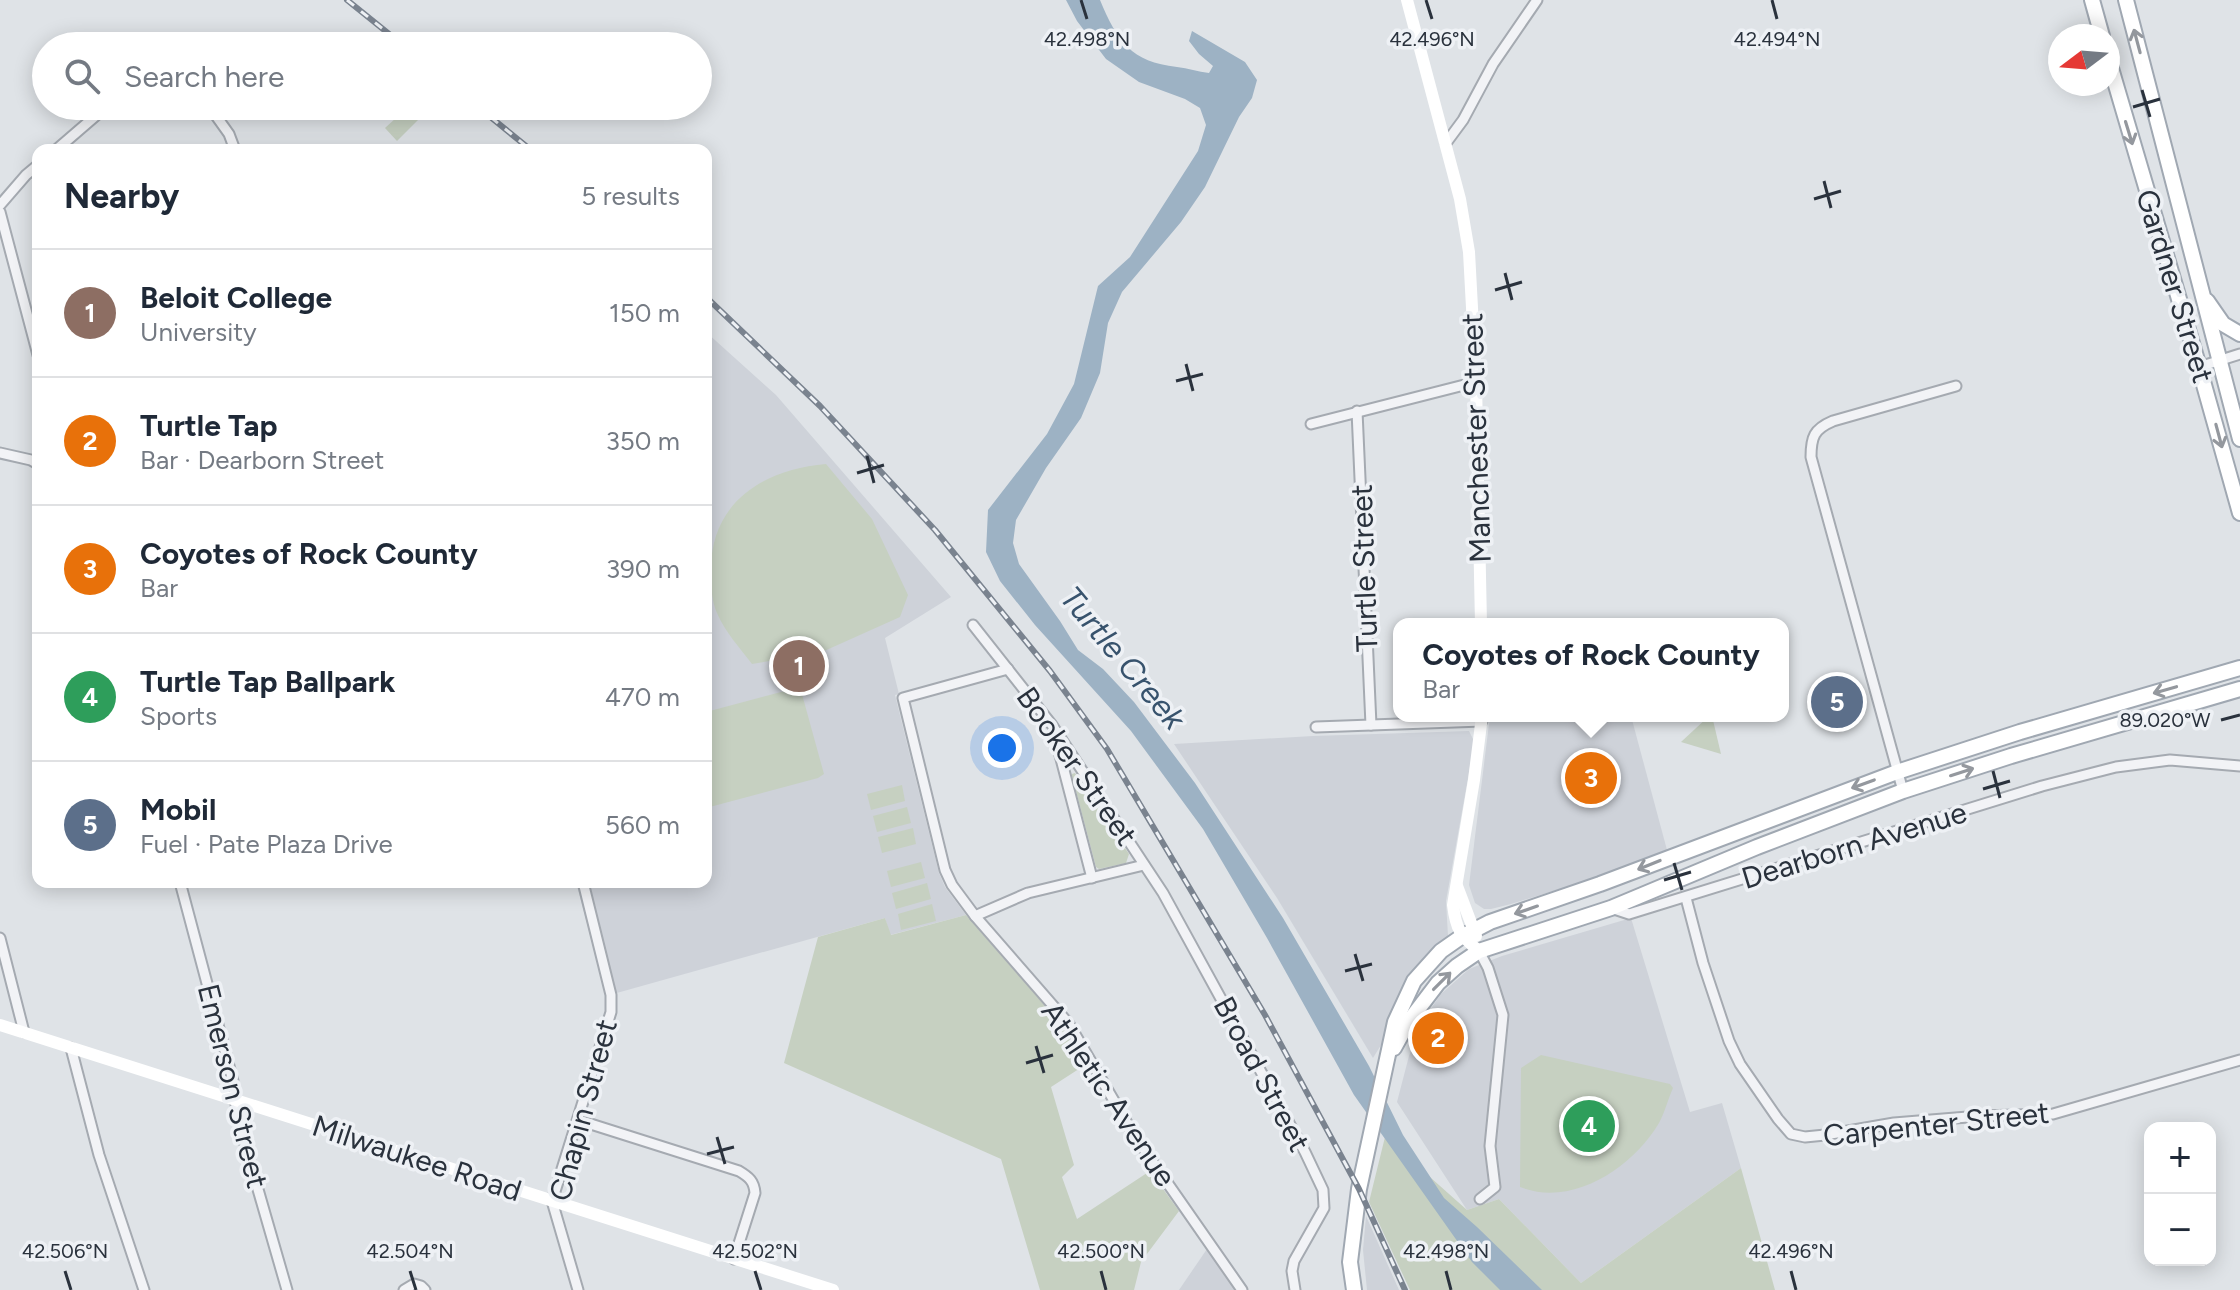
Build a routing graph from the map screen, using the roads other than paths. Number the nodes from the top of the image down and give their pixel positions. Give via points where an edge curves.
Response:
1 (1407, 0) edge
2 (1537, 0) edge
3 (2092, 0) edge
4 (2126, 0) edge
5 (2099, 24) edge
6 (2119, 96) edge
7 (91, 120) edge
8 (219, 120) edge
9 (1446, 143) junction
10 (63, 144) edge
11 (233, 144) edge
12 (32, 170) edge
13 (0, 205) edge
14 (0, 212) edge
15 (2202, 293) junction
16 (32, 332) edge
17 (2240, 334) edge
18 (2240, 354) edge
19 (2219, 361) junction
20 (2199, 367) junction
21 (1476, 382) junction
22 (1956, 386) dead end
23 (1357, 411) junction
24 (1311, 424) dead end
25 (2240, 439) edge
26 (0, 453) edge
27 (32, 459) edge
28 (2240, 513) edge
29 (1481, 618) edge
30 (973, 625) dead end
31 (2240, 667) edge
32 (1008, 669) junction
33 (2240, 689) edge
34 (1419, 722) edge
35 (1481, 722) edge
36 (1052, 725) junction
37 (1371, 725) junction
38 (1316, 727) dead end
39 (2240, 766) edge
40 (1897, 772) junction
41 (1903, 791) junction
42 (1144, 865) junction
43 (1092, 878) junction
44 (182, 888) edge
45 (584, 888) edge
46 (1686, 898) junction
47 (1611, 908) junction
48 (975, 916) junction
49 (1468, 933) junction
50 (0, 938) edge
51 (1479, 951) junction
52 (0, 1025) edge
53 (24, 1032) junction
54 (71, 1048) junction
55 (2240, 1060) edge
56 (1386, 1067) junction
57 (237, 1101) junction
58 (578, 1120) junction
59 (1480, 1199) dead end
60 (552, 1201) junction
61 (734, 1259) junction
62 (144, 1290) edge
63 (287, 1290) edge
64 (404, 1290) edge
65 (425, 1290) edge
66 (578, 1290) edge
67 (833, 1290) edge
68 (1242, 1290) edge
69 (1295, 1290) edge
70 (1354, 1290) edge

1 - 9 street, Manchester Street
2 - 9 street
3 - 5 main road
15 -> 4 main road, Gardner Street
6 -> 20 main road, Gardner Street
7 - 10 street
8 - 11 street
9 - 21 street, Manchester Street via 1469,252
12 - 13 street
14 - 16 street
15 - 17 main road via 2223,324
15 - 19 main road, Gardner Street
18 - 19 street
19 - 20 street
19 - 25 main road, Gardner Street
20 -> 28 main road, Gardner Street
21 - 23 street
21 - 29 street, Manchester Street
22 - 40 street via 1833,421 1817,429 1811,444
23 - 24 street
23 - 37 street, Turtle Street
26 - 27 street
30 - 32 street
31 -> 40 main road
32 - 36 street, Booker Street
32 - 48 street, Athletic Avenue via 903,698 945,870
41 -> 33 main road
34 - 37 street
35 - 49 street via 1455,879
36 - 42 street, Booker Street
36 - 43 street
37 - 38 street
39 - 46 street, Dearborn Avenue via 2170,760 2116,767
40 - 41 street
40 -> 49 main road
41 - 47 main road
42 - 43 street
42 - 69 street, Broad Street via 1323,1190 1324,1208 1294,1261
43 - 48 street via 1028,893
44 - 57 street, Emerson Street
45 - 58 street, Chapin Street via 611,1012
46 - 47 street, Dearborn Avenue via 1629,914
46 - 55 street, Carpenter Street via 1729,1041 1791,1134 1805,1137 1894,1123 2053,1114
47 - 51 main road
48 - 68 street, Athletic Avenue via 1069,1024 1134,1135
49 - 51 street
49 - 56 main road via 1441,951 1414,981 1395,1022
50 - 53 street
56 -> 51 main road via 1409,1021 1438,983
51 - 59 street via 1503,1015 1490,1146 1495,1187
52 - 53 street, Milwaukee Road
53 - 54 street, Milwaukee Road
54 - 57 street, Milwaukee Road
54 - 62 street via 99,1155
56 - 70 main road via 1359,1189 1350,1262
57 - 60 street, Milwaukee Road
57 - 63 street, Emerson Street
58 - 60 street, Chapin Street
58 - 61 street via 739,1171 752,1180 755,1193
60 - 61 street, Milwaukee Road
60 - 66 street, Chapin Street
61 - 67 street, Milwaukee Road
64 - 65 street via 414,1284

